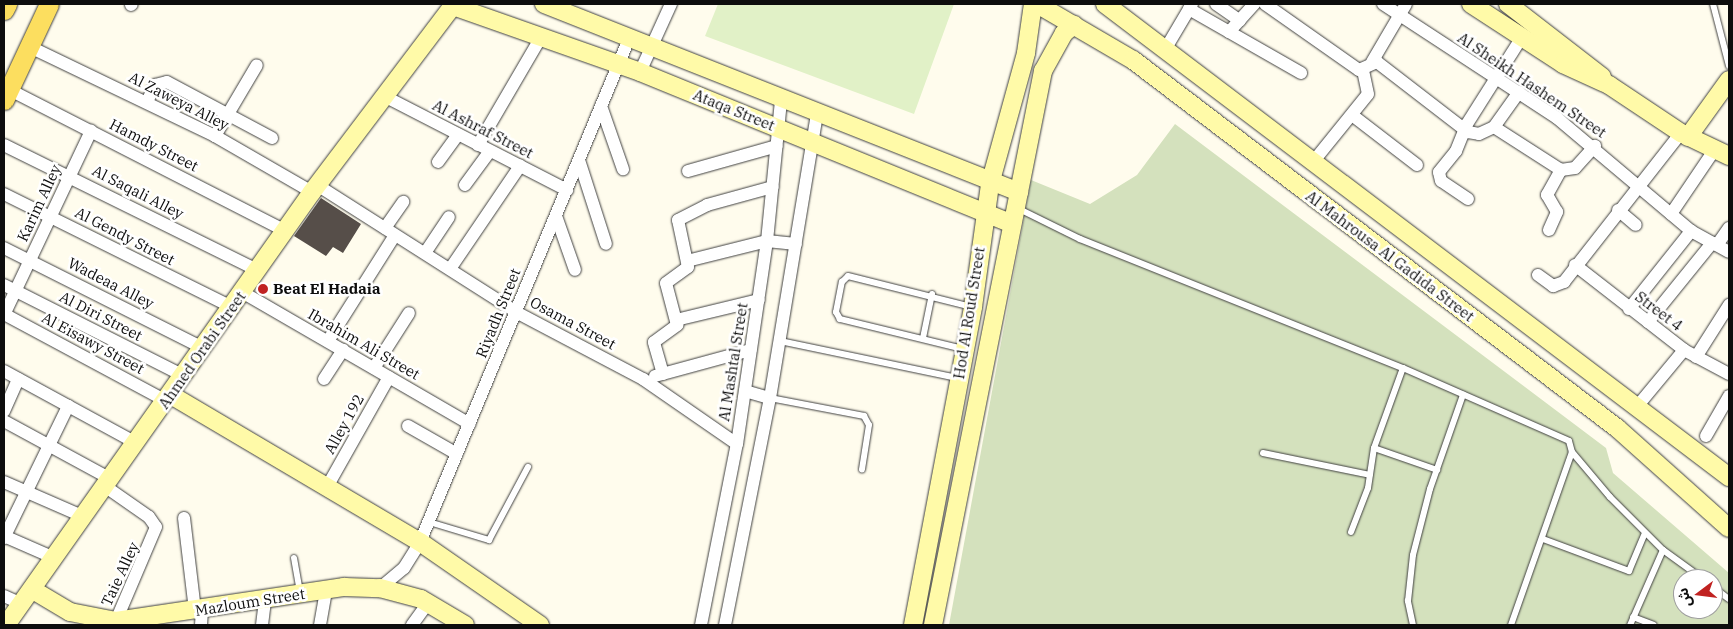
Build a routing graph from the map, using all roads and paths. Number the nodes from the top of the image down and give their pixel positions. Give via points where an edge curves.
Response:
1 (7, 4) edge
2 (49, 4) edge
3 (544, 4) edge
4 (671, 4) edge
5 (1033, 4) edge
6 (1037, 4) edge
7 (1105, 4) edge
8 (1216, 4) edge
9 (1254, 4) edge
10 (1265, 4) edge
11 (1383, 4) edge
12 (1471, 4) edge
13 (1508, 4) edge
14 (1714, 4) edge
15 (454, 5) edge
16 (1190, 6) edge
17 (1403, 9) edge
18 (4, 10) edge
19 (1240, 21) junction
20 (1074, 26) junction
21 (1229, 32) junction
22 (1147, 35) junction
23 (541, 37) junction
24 (1522, 37) junction
25 (629, 39) junction
26 (28, 46) junction
27 (650, 48) junction
28 (1166, 48) junction
29 (1133, 60) junction
30 (256, 64) dead end
31 (618, 65) junction
32 (1368, 66) junction
33 (1729, 66) edge
34 (640, 72) junction
35 (1301, 73) dead end
36 (1495, 78) junction
37 (1729, 80) edge
38 (1609, 85) junction
39 (1519, 92) junction
40 (6, 94) edge
41 (384, 96) junction
42 (781, 101) junction
43 (147, 102) junction
44 (601, 106) junction
45 (228, 114) junction
46 (817, 115) junction
47 (1352, 115) junction
48 (1494, 127) junction
49 (778, 128) junction
50 (1464, 130) junction
51 (91, 131) junction
52 (458, 134) junction
53 (1685, 135) junction
54 (214, 136) junction
55 (272, 138) dead end
56 (812, 141) junction
57 (4, 145) edge
58 (478, 145) junction
59 (777, 146) junction
60 (1595, 146) junction
61 (490, 151) junction
62 (1725, 152) edge
63 (579, 160) junction
64 (438, 162) dead end
65 (1313, 162) junction
66 (1418, 165) dead end
67 (520, 166) junction
68 (623, 169) dead end
69 (1561, 170) junction
70 (688, 171) dead end
71 (70, 176) junction
72 (1640, 183) junction
73 (990, 184) junction
74 (465, 186) dead end
75 (773, 187) junction
76 (314, 189) junction
77 (566, 190) junction
78 (4, 194) edge
79 (1468, 198) dead end
80 (403, 202) dead end
81 (1015, 208) junction
82 (1618, 210) junction
83 (985, 212) junction
84 (1671, 214) junction
85 (51, 216) junction
86 (556, 216) junction
87 (449, 217) dead end
88 (1636, 225) dead end
89 (1729, 228) edge
90 (1549, 230) dead end
91 (285, 231) junction
92 (1691, 231) junction
93 (390, 232) junction
94 (768, 240) junction
95 (606, 244) dead end
96 (796, 244) junction
97 (1715, 244) junction
98 (4, 248) edge
99 (1729, 252) edge
100 (425, 253) junction
101 (30, 261) junction
102 (687, 261) junction
103 (1575, 265) junction
104 (450, 269) junction
105 (257, 270) junction
106 (574, 270) dead end
107 (1538, 276) dead end
108 (10, 288) edge
109 (242, 292) junction
110 (932, 294) junction
111 (759, 300) junction
112 (1729, 305) edge
113 (232, 307) junction
114 (973, 307) junction
115 (1629, 309) junction
116 (516, 312) junction
117 (409, 313) dead end
118 (4, 314) edge
119 (676, 320) junction
120 (1648, 322) junction
121 (923, 338) junction
122 (328, 341) junction
123 (780, 342) junction
124 (203, 348) junction
125 (964, 349) junction
126 (343, 350) junction
127 (751, 350) junction
128 (1684, 350) junction
129 (1696, 356) junction
130 (374, 368) junction
131 (1403, 368) junction
132 (4, 371) edge
133 (663, 374) junction
134 (1729, 374) edge
135 (184, 376) junction
136 (390, 377) junction
137 (959, 378) junction
138 (18, 379) junction
139 (324, 379) dead end
140 (643, 379) junction
141 (745, 391) junction
142 (1463, 395) junction
143 (1729, 396) edge
144 (168, 398) junction
145 (770, 398) junction
146 (68, 406) junction
147 (1635, 409) junction
148 (4, 411) edge
149 (4, 421) edge
150 (470, 424) junction
151 (408, 426) dead end
152 (1706, 436) dead end
153 (136, 443) junction
154 (737, 444) junction
155 (49, 445) junction
156 (1374, 448) junction
157 (1572, 452) junction
158 (1263, 453) dead end
159 (457, 454) junction
160 (528, 468) dead end
161 (862, 469) dead end
162 (1437, 470) junction
163 (1370, 475) junction
164 (1729, 477) edge
165 (4, 482) edge
166 (108, 482) junction
167 (327, 487) junction
168 (26, 492) junction
169 (84, 517) junction
170 (184, 518) dead end
171 (429, 522) junction
172 (1729, 528) edge
173 (1351, 532) dead end
174 (1645, 533) junction
175 (4, 536) edge
176 (1543, 539) junction
177 (420, 542) junction
178 (1663, 550) junction
179 (54, 558) junction
180 (294, 558) dead end
181 (1689, 569) edge
182 (380, 588) junction
183 (33, 590) junction
184 (326, 590) junction
185 (300, 594) junction
186 (4, 596) edge
187 (265, 599) junction
188 (428, 602) junction
189 (22, 604) junction
190 (199, 615) edge
191 (1633, 617) junction
192 (116, 621) junction
193 (454, 622) edge
194 (6, 625) edge
195 (262, 625) edge
196 (320, 625) edge
197 (412, 625) edge
198 (540, 625) edge
199 (701, 625) edge
200 (725, 625) edge
201 (913, 625) edge
202 (934, 625) edge
203 (1413, 625) edge
204 (1511, 625) edge
205 (1630, 625) edge
206 (1654, 625) edge

1 - 18 main road
2 - 26 main road
3 - 25 street, Ataqa Street
4 - 27 street
5 - 73 street, Hod Al Roud Street via 1026,53
6 - 20 street, Al Mahrousa Al Gadida Street
7 - 22 street, Al Mahrousa Al Gadida Street
8 - 19 street
9 - 19 street
10 - 32 street
11 - 17 street, Al Sheikh Hashem Street
12 - 24 street
13 - 38 street via 1574,51
14 - 33 lane
15 - 23 street, Ataqa Street
15 - 41 street, Ahmed Orabi Street
16 - 21 street
16 - 28 street
17 - 32 street
17 - 36 street, Al Sheikh Hashem Street
19 - 21 street
20 - 29 street, Al Mahrousa Al Gadida Street
20 - 81 street, Hod Al Roud Street via 1064,33 1043,71
21 - 35 street
22 - 28 street, Al Mahrousa Al Gadida Street
22 - 29 street
23 - 31 street, Ataqa Street
23 - 58 street
24 - 36 street
24 - 38 street via 1563,64
25 - 27 street, Ataqa Street
25 - 31 street, Riyadh Street
26 - 40 main road
26 - 43 street, Al Zaweya Alley
27 - 34 street
27 - 42 street, Ataqa Street
28 - 65 street, Al Mahrousa Al Gadida Street
29 - 172 street, Al Mahrousa Al Gadida Street via 1618,428
30 - 45 street
31 - 34 street, Ataqa Street
31 - 44 street, Riyadh Street
32 - 47 street via 1368,94
32 - 50 street
34 - 49 street, Ataqa Street
36 - 39 street, Al Sheikh Hashem Street
36 - 50 street
37 - 53 street
38 - 53 street
39 - 48 street
39 - 60 street, Al Sheikh Hashem Street
40 - 51 street, Hamdy Street
41 - 52 street, Al Ashraf Street
41 - 76 street, Ahmed Orabi Street
42 - 46 street, Ataqa Street
42 - 49 street, Al Mashtal Street
43 - 45 street via 155,86 167,82
43 - 54 street, Al Zaweya Alley
44 - 63 street, Riyadh Street
44 - 68 street
45 - 54 street
45 - 55 street
46 - 56 street
46 - 73 street, Ataqa Street
47 - 65 street
47 - 66 street
48 - 50 street via 1479,134
48 - 69 street
49 - 56 street, Ataqa Street
49 - 59 street, Al Mashtal Street
50 - 79 street via 1439,177
51 - 71 street, Karim Alley
51 - 91 street, Hamdy Street
52 - 58 street, Al Ashraf Street
52 - 64 street
53 - 62 street
53 - 72 street
54 - 76 street, Al Zaweya Alley
56 - 83 street, Ataqa Street
56 - 96 street
57 - 71 street, Al Saqali Alley
58 - 61 street, Al Ashraf Street
59 - 70 street
59 - 75 street, Al Mashtal Street
60 - 69 street via 1575,168
60 - 72 street, Al Sheikh Hashem Street
61 - 67 street, Al Ashraf Street
61 - 74 street
62 - 84 street
63 - 77 street, Riyadh Street
63 - 95 street
65 - 147 street, Al Mahrousa Al Gadida Street
67 - 77 street, Al Ashraf Street
67 - 104 street
69 - 90 street via 1547,195 1557,212
71 - 85 street, Karim Alley
71 - 105 street, Al Saqali Alley
72 - 82 street
72 - 84 street, Al Sheikh Hashem Street
73 - 81 street, Ataqa Street
73 - 83 street, Hod Al Roud Street
75 - 94 street, Al Mashtal Street
75 - 102 street via 708,205 681,218 677,227
76 - 91 street, Ahmed Orabi Street
76 - 93 street, Osama Street
77 - 86 street, Riyadh Street
78 - 85 street, Al Gendy Street
80 - 93 street
81 - 83 street, Ataqa Street
81 - 131 lane via 1080,238
81 - 202 street, Hod Al Roud Street
82 - 88 street
82 - 103 street
83 - 114 street, Hod Al Roud Street
84 - 92 street, Al Sheikh Hashem Street
85 - 101 street, Karim Alley
85 - 113 street, Al Gendy Street
86 - 106 street
86 - 116 street, Riyadh Street
87 - 100 street
89 - 97 street
91 - 105 street, Ahmed Orabi Street
92 - 97 street, Al Sheikh Hashem Street
92 - 115 street
93 - 100 street, Osama Street
93 - 122 street
94 - 96 street
94 - 102 street
94 - 111 street, Al Mashtal Street
96 - 123 street
97 - 99 street, Al Sheikh Hashem Street
97 - 120 street
98 - 101 street, Wadeaa Alley
100 - 104 street, Osama Street
101 - 108 street, Karim Alley
101 - 124 street, Wadeaa Alley
102 - 119 street via 687,270 666,283
103 - 107 street via 1556,286
103 - 115 street, Street 4
104 - 116 street, Osama Street
105 - 109 street, Ahmed Orabi Street
108 - 118 street, Karim Alley
108 - 135 street, Al Diri Street
109 - 113 street, Ahmed Orabi Street
109 - 122 street, Ibrahim Ali Street
110 - 114 lane
110 - 121 lane
110 - 121 lane via 851,277 842,282 837,318
111 - 119 street
111 - 127 street, Al Mashtal Street
112 - 129 street
113 - 124 street, Ahmed Orabi Street
114 - 125 street, Hod Al Roud Street
115 - 120 street, Street 4
116 - 140 street, Osama Street
116 - 150 street, Riyadh Street
117 - 130 street
118 - 144 street, Al Eisawy Street
119 - 133 street via 675,329 654,342
120 - 128 street, Street 4
121 - 125 lane
122 - 126 street, Ibrahim Ali Street
123 - 137 lane
123 - 145 street
124 - 135 street, Ahmed Orabi Street
125 - 137 street, Hod Al Roud Street
126 - 130 street, Ibrahim Ali Street
126 - 139 street
127 - 133 street
127 - 141 street, Al Mashtal Street
128 - 129 street, Street 4
128 - 147 street
129 - 134 street, Street 4
130 - 136 street, Ibrahim Ali Street
131 - 142 lane
131 - 156 lane
132 - 138 street
133 - 140 street
135 - 144 street, Ahmed Orabi Street
136 - 150 street, Ibrahim Ali Street
136 - 167 street, Alley 192
137 - 201 street, Hod Al Roud Street
138 - 146 street
138 - 148 street
140 - 154 street, Osama Street
141 - 145 street
141 - 154 street, Al Mashtal Street
142 - 157 lane via 1558,433 1569,441
142 - 162 lane
143 - 152 street
144 - 153 street, Ahmed Orabi Street
144 - 167 street
145 - 161 lane via 864,416 869,425
145 - 200 street
146 - 153 street
146 - 155 street
147 - 164 street, Al Mahrousa Al Gadida Street
149 - 155 street
150 - 159 street, Riyadh Street
151 - 159 street
153 - 166 street, Ahmed Orabi Street
154 - 199 street, Al Mashtal Street
155 - 166 street
155 - 168 street
156 - 162 lane
156 - 163 lane
157 - 174 lane
157 - 176 lane
158 - 163 lane
159 - 171 street, Riyadh Street
160 - 171 lane via 489,540
162 - 203 lane via 1409,581
163 - 173 lane
165 - 168 street
166 - 169 street, Ahmed Orabi Street
166 - 192 street, Taie Alley via 153,521 154,540
167 - 177 street
168 - 169 street
168 - 175 street
169 - 179 street, Ahmed Orabi Street
170 - 190 street
171 - 177 street, Riyadh Street
174 - 176 lane via 1629,571
174 - 178 lane
175 - 179 street
176 - 204 lane
177 - 182 street, Riyadh Street via 404,568
177 - 198 street
178 - 181 lane
178 - 191 lane
179 - 183 street, Ahmed Orabi Street
180 - 185 lane
182 - 184 street, Mazloum Street
182 - 188 street, Mazloum Street
183 - 189 street, Ahmed Orabi Street
183 - 192 street, Mazloum Street via 70,612
184 - 185 street, Mazloum Street
184 - 196 street
185 - 187 street, Mazloum Street
186 - 189 street
187 - 190 street, Mazloum Street
187 - 195 street
188 - 193 street, Mazloum Street
188 - 197 street
189 - 194 street, Ahmed Orabi Street
190 - 192 street, Mazloum Street
191 - 205 lane
191 - 206 lane

